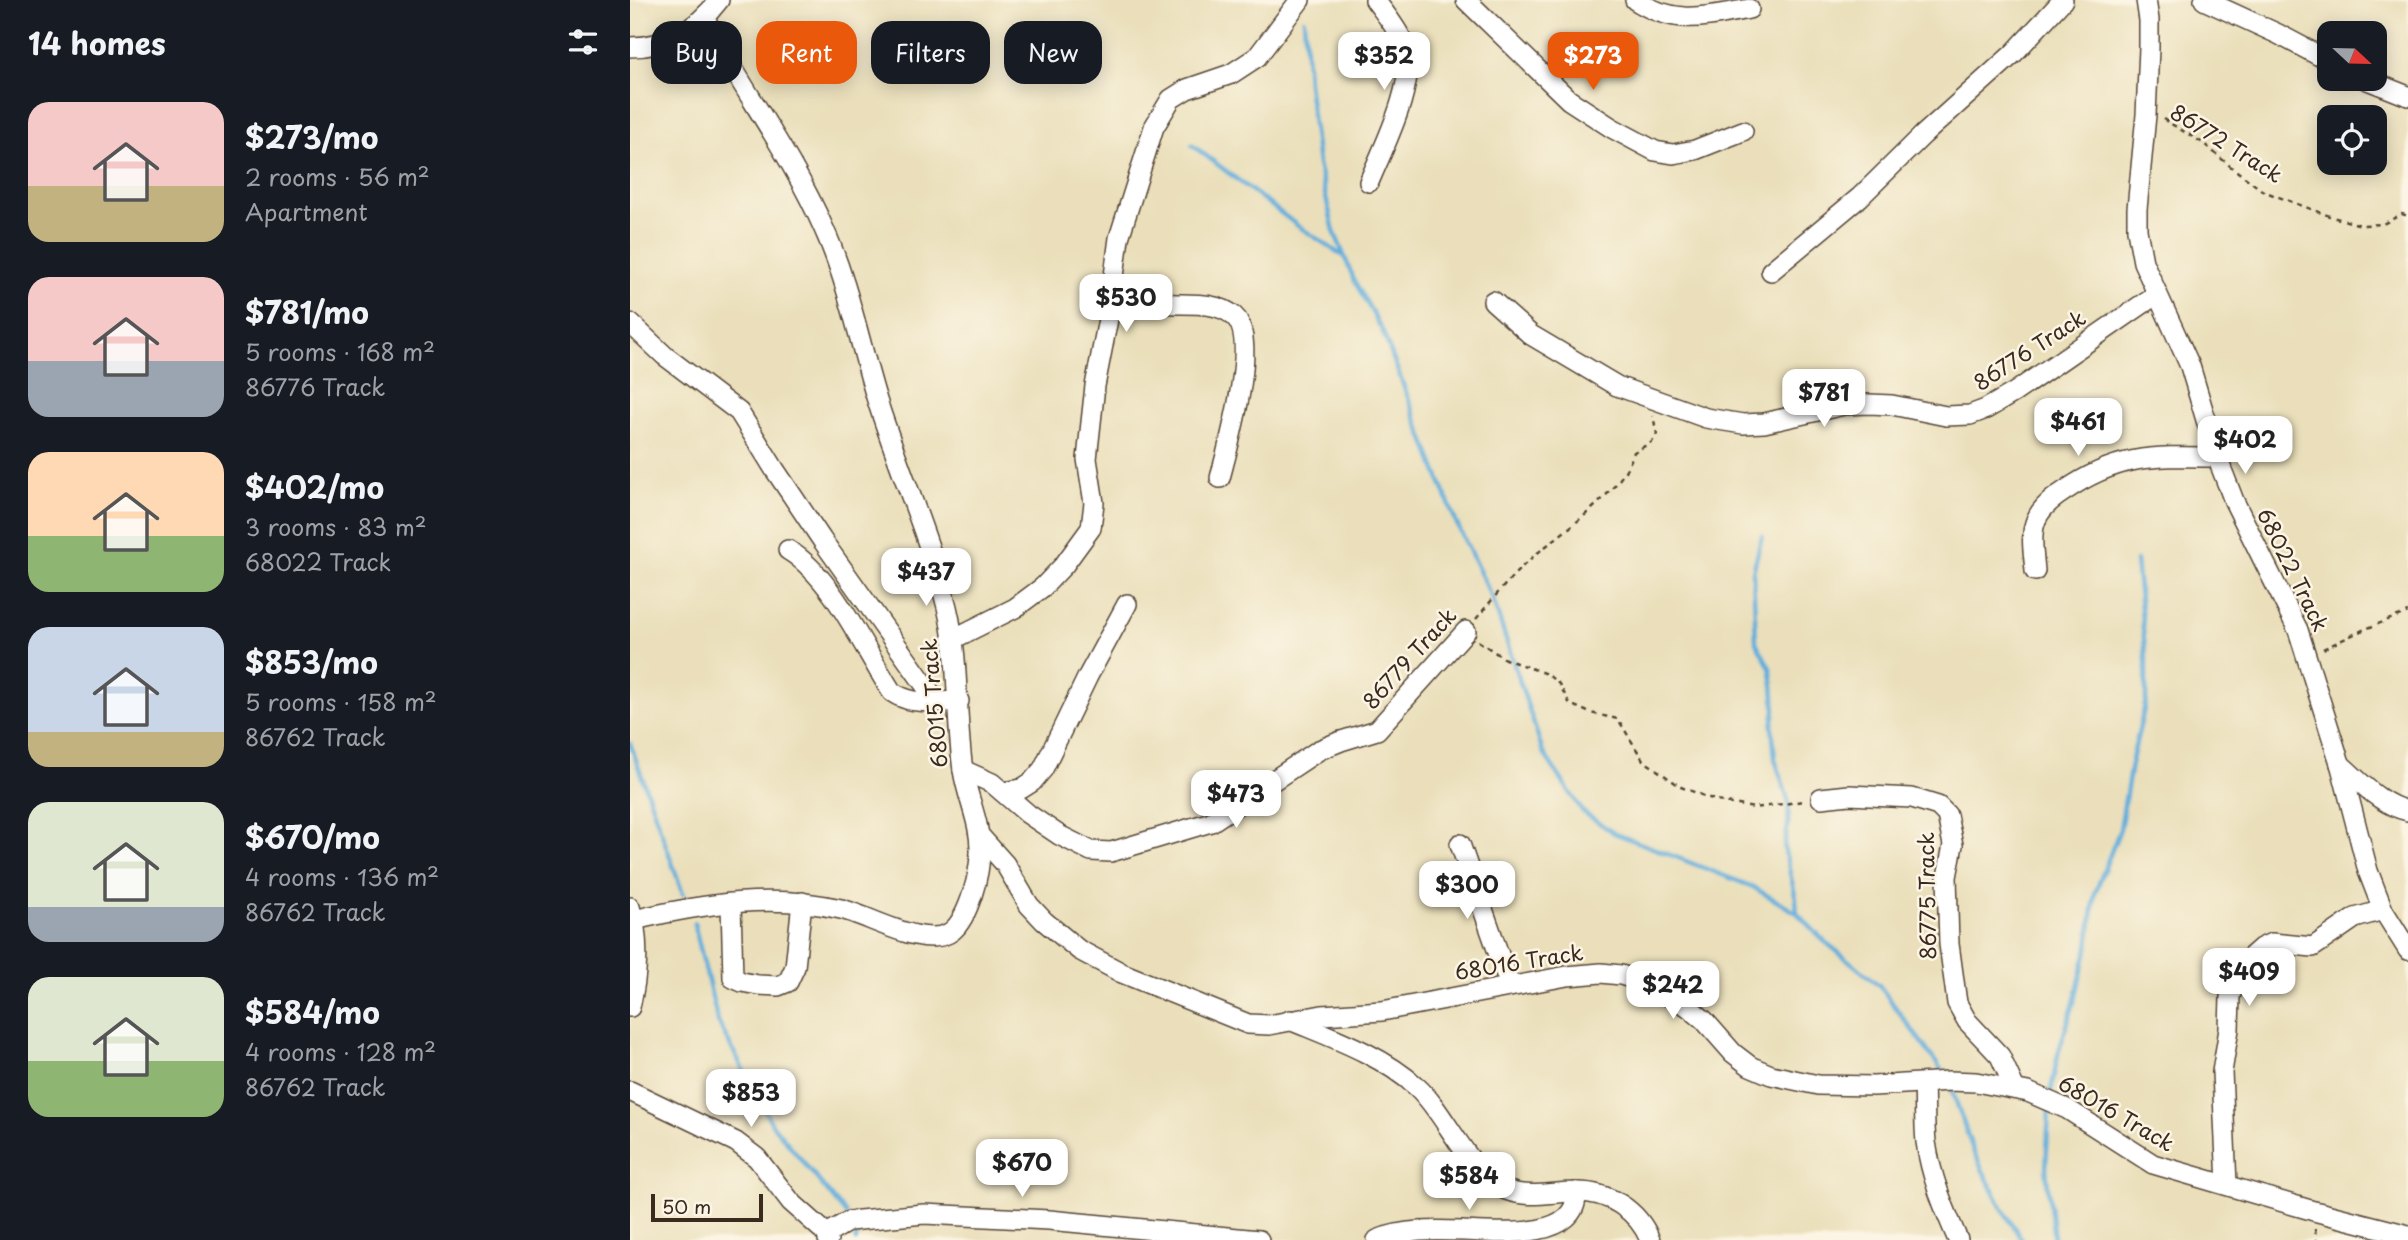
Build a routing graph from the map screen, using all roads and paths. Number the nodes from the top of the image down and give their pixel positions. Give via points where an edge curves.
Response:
1 (719, 0) edge
2 (1300, 0) edge
3 (1375, 0) edge
4 (1466, 0) edge
5 (1635, 0) edge
6 (2063, 0) edge
7 (2146, 0) edge
8 (2204, 0) edge
9 (1749, 9) dead end
10 (705, 19) junction
11 (630, 47) edge
12 (2317, 55) edge
13 (2387, 88) edge
14 (2408, 96) edge
15 (2146, 115) junction
16 (1743, 131) dead end
17 (1369, 182) dead end
18 (2408, 216) edge
19 (1771, 271) dead end
20 (2157, 294) junction
21 (1493, 301) dead end
22 (1109, 314) junction
23 (630, 323) edge
24 (1647, 397) junction
25 (2217, 457) junction
26 (1220, 478) dead end
27 (788, 550) dead end
28 (2035, 571) dead end
29 (1127, 604) dead end
30 (2408, 612) edge
31 (1466, 631) junction
32 (953, 639) junction
33 (2308, 657) junction
34 (959, 701) junction
35 (937, 702) junction
36 (2340, 763) junction
37 (963, 770) junction
38 (1003, 792) junction
39 (1821, 798) joint
40 (2408, 811) edge
41 (980, 836) junction
42 (1460, 844) dead end
43 (802, 902) junction
44 (731, 904) junction
45 (2383, 910) junction
46 (632, 914) edge
47 (2408, 950) edge
48 (1510, 986) junction
49 (630, 1007) edge
50 (1289, 1020) junction
51 (1924, 1083) junction
52 (2015, 1089) junction
53 (630, 1091) edge
54 (2227, 1185) junction
55 (1576, 1192) junction
56 (2408, 1235) edge
57 (827, 1237) edge
58 (1259, 1240) edge
59 (1377, 1240) edge
60 (1650, 1240) edge
61 (1958, 1240) edge

1 - 10 street
2 - 22 street via 1258,57 1231,74 1187,89 1163,110 1147,144 1119,238
3 - 17 street via 1397,30 1409,67 1400,108
4 - 16 street via 1569,100 1655,151 1695,150
5 - 9 street via 1664,15 1682,18
6 - 19 street via 2014,53 1860,197
7 - 15 street, 68022 Track
8 - 12 street
10 - 11 street via 677,37
10 - 32 street, 68015 Track via 826,232 876,398 936,571
13 - 14 street
15 - 18 path, 86772 Track via 2176,125 2263,191 2361,225
15 - 20 street, 68022 Track via 2137,230 2143,262
20 - 24 street, 86776 Track via 2015,392 1970,415 1946,416 1869,404 1743,424 1706,418
20 - 25 street, 68022 Track via 2190,366
21 - 24 street, 86776 Track via 1562,355
22 - 26 street via 1129,304 1197,304 1223,309 1240,324 1241,390
22 - 32 street via 1088,434 1094,503 1091,528 1043,587 1015,608
23 - 35 street via 693,379 740,412 822,540
24 - 31 path, 86779 Track via 1656,423 1652,442 1634,452 1606,494 1526,564
25 - 28 street via 2134,459 2082,478 2058,495 2036,521
25 - 33 street, 68022 Track
27 - 35 street via 815,571 829,590 892,692 902,699
29 - 38 street via 1043,769 1021,789
30 - 33 path
31 - 38 street, 86779 Track via 1377,730 1319,751 1211,822 1191,829 1111,852 1091,851 1059,835
31 - 39 path via 1505,659 1547,674 1570,704 1618,719 1643,760 1681,787 1717,801 1754,808
32 - 34 street, 68015 Track
33 - 36 street, 68022 Track
34 - 35 street
34 - 37 street, 68015 Track
36 - 40 street via 2378,797
36 - 45 street, 68022 Track via 2364,859
37 - 38 street, 86779 Track
37 - 41 street, 68015 Track
39 - 52 street, 86775 Track via 1912,798 1938,806 1947,815 1953,845 1947,877 1949,944 1957,1003 1967,1021 2000,1056
41 - 43 street, 68015 Track via 971,897 952,931 939,937
41 - 50 street, 68016 Track via 1005,864 1029,905 1079,950 1122,973 1248,1024
42 - 48 street
43 - 44 street, 68015 Track
43 - 44 street via 795,967 788,982 778,986 733,978
44 - 46 street, 68015 Track
45 - 47 street, 68022 Track
45 - 54 street via 2355,918 2313,947 2266,945 2239,971 2230,997 2222,1072
46 - 49 street via 636,957
48 - 50 street, 68016 Track via 1382,1011
48 - 51 street, 68016 Track via 1601,973 1621,975 1687,1006 1733,1053 1770,1075 1818,1085
50 - 55 street via 1371,1056 1417,1087 1494,1183 1524,1195
51 - 52 street, 68016 Track via 1976,1082
51 - 61 street via 1930,1165
52 - 54 street, 68016 Track via 2067,1109 2153,1164
53 - 57 street via 736,1142 757,1158 791,1202
54 - 56 street, 68016 Track
55 - 59 street via 1572,1217 1555,1230 1512,1236 1437,1231
55 - 60 street via 1605,1196 1623,1206 1645,1227
57 - 58 street via 849,1221 924,1214 1049,1220

